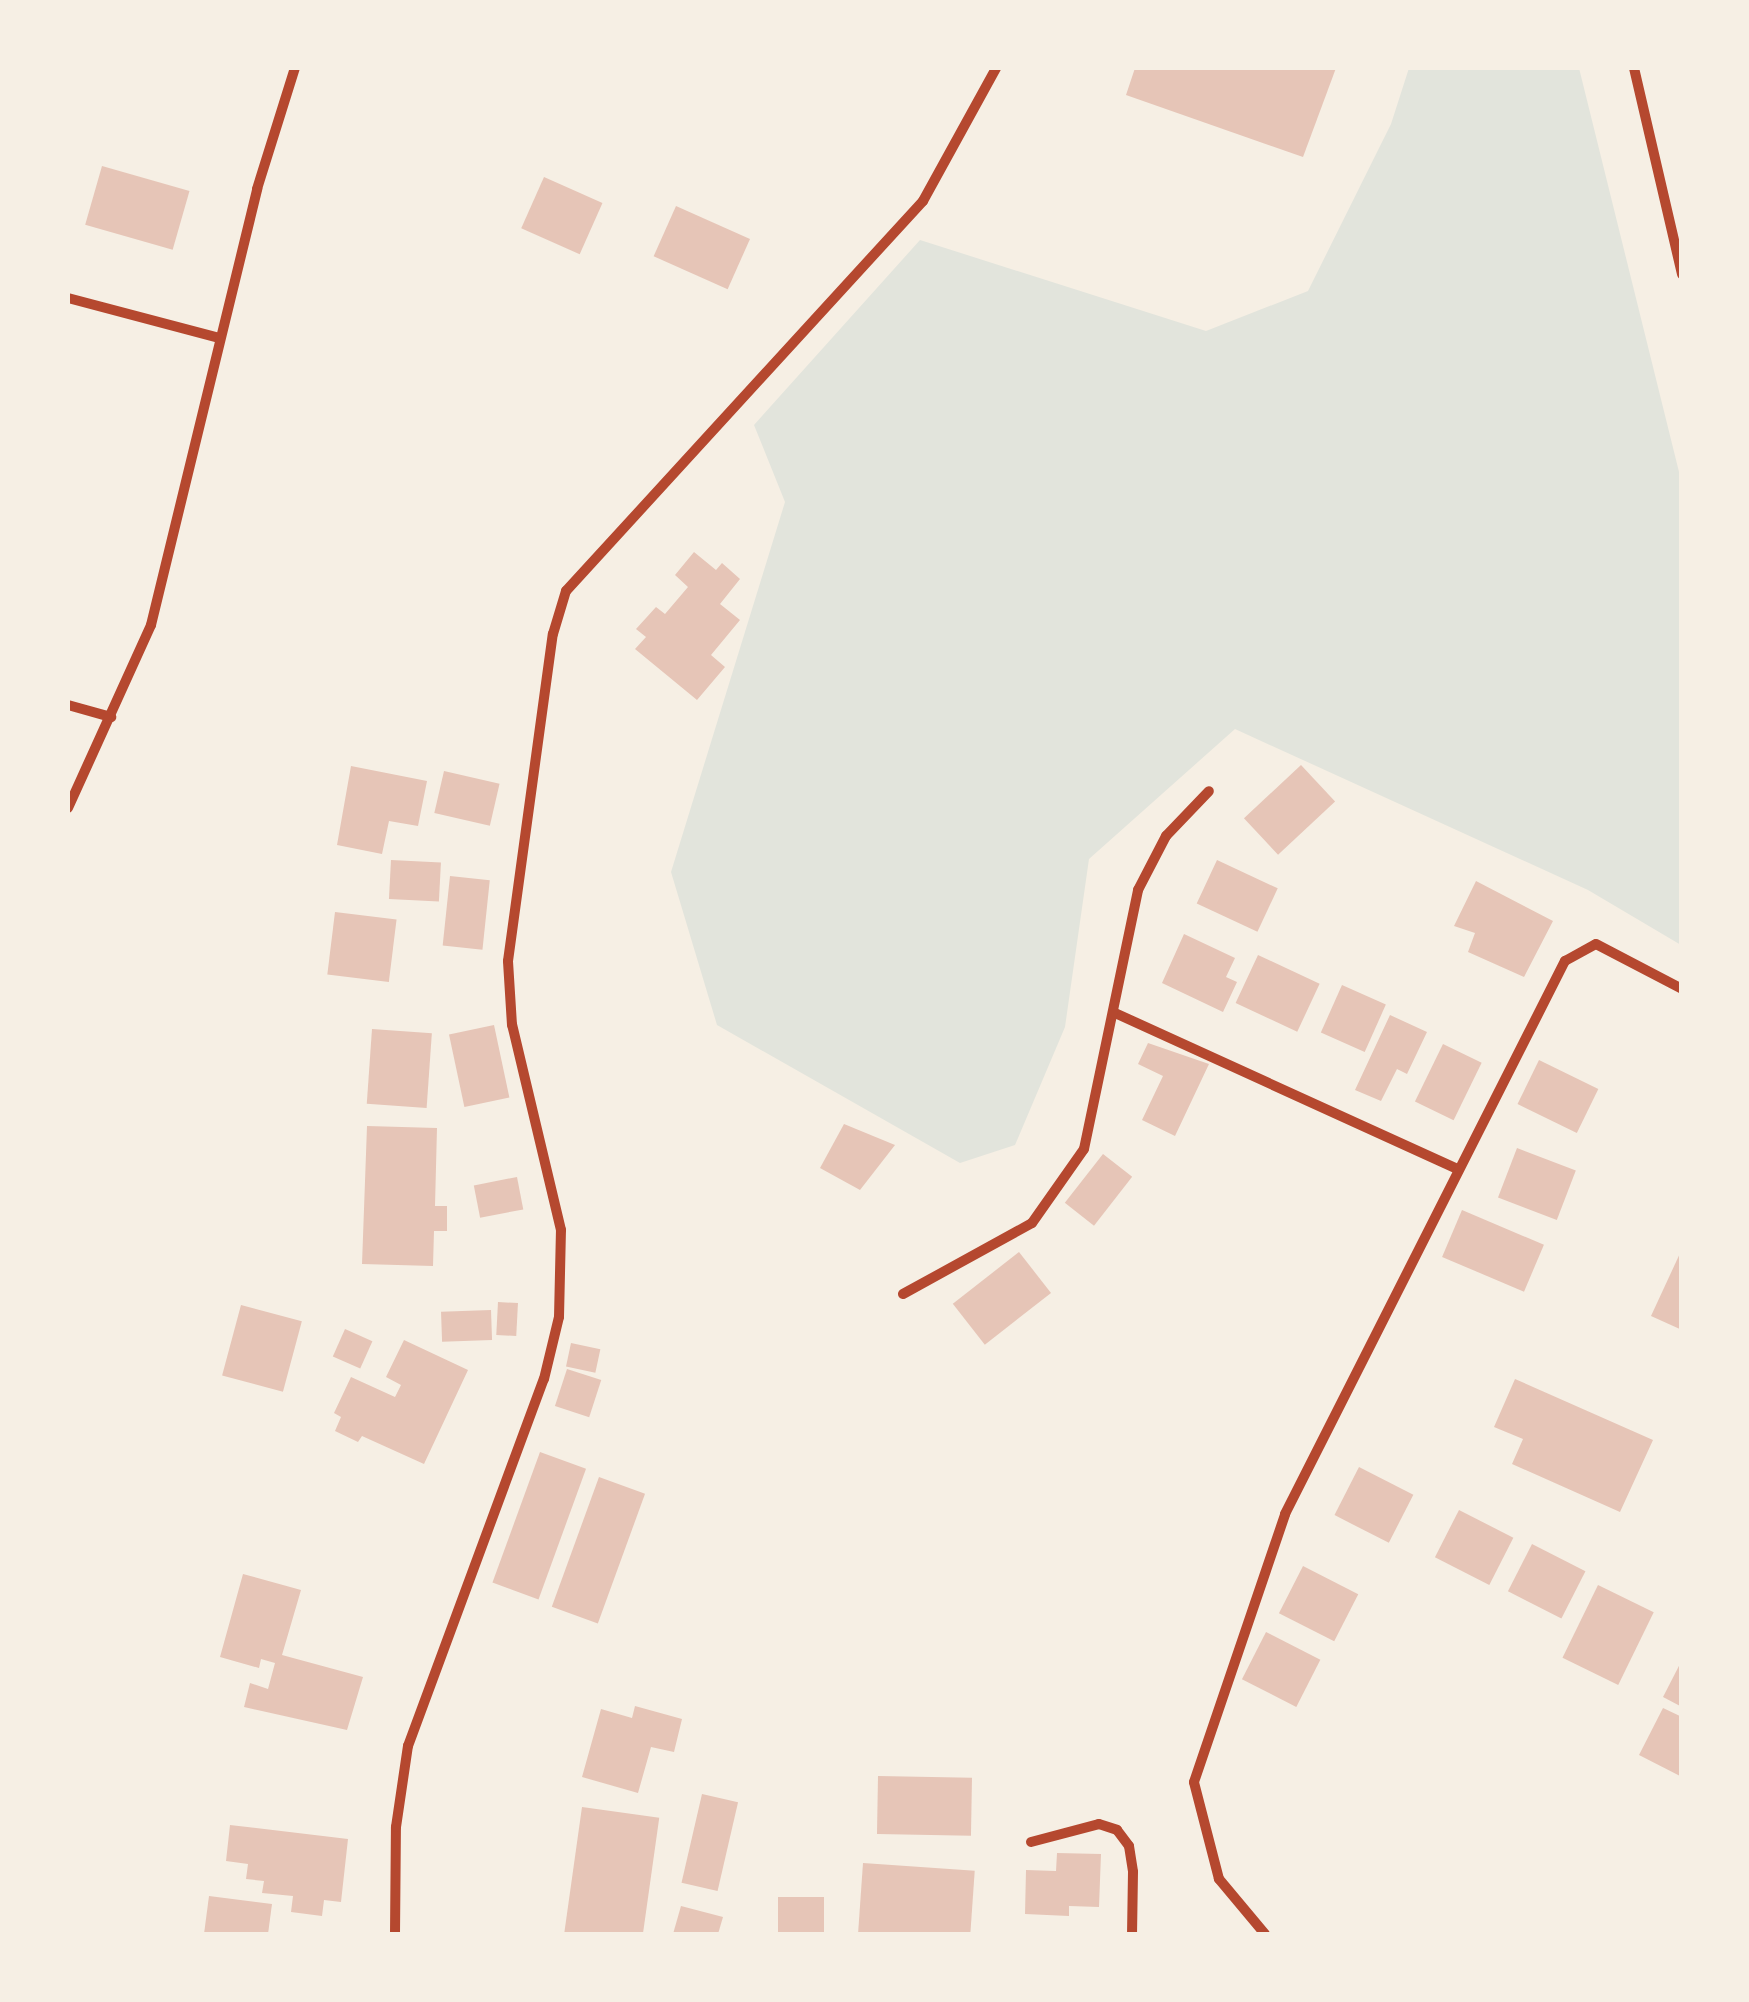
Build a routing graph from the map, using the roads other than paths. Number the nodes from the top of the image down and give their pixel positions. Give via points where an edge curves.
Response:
1 (296, 68) edge
2 (996, 68) edge
3 (1634, 68) edge
4 (1682, 275) edge
5 (68, 298) edge
6 (218, 338) junction
7 (68, 704) edge
8 (111, 717) junction
9 (1209, 790) dead end
10 (68, 808) edge
11 (1682, 989) edge
12 (1115, 1013) junction
13 (1457, 1170) junction
14 (903, 1294) dead end
15 (1031, 1842) dead end
16 (395, 1934) edge
17 (1132, 1934) edge
18 (1265, 1934) edge

1 - 6 street
2 - 16 street via 923,201 566,592 553,634 508,962 512,1024 561,1230 559,1318 544,1378 408,1746 396,1826
3 - 4 street
5 - 6 street
6 - 8 street via 151,624
7 - 8 street
8 - 10 street
9 - 12 street via 1166,836 1138,890
11 - 13 street via 1596,944 1564,961
12 - 13 street
12 - 14 street via 1084,1149 1032,1224
13 - 18 street via 1285,1514 1203,1745 1194,1782 1219,1878
15 - 17 street via 1099,1824 1116,1830 1131,1859

